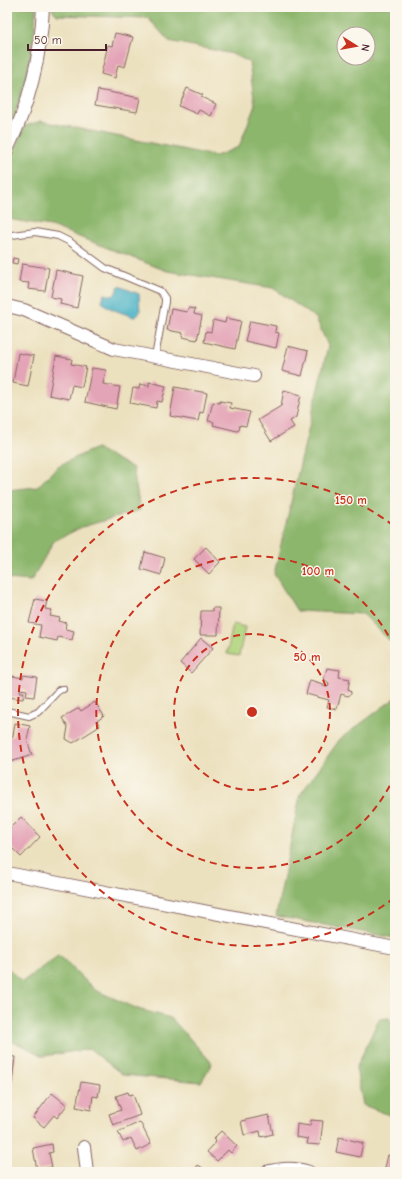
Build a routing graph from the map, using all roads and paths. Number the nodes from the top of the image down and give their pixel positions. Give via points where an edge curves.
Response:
1 (43, 7) edge
2 (7, 150) edge
3 (7, 237) edge
4 (7, 306) edge
5 (155, 357) junction
6 (254, 376) dead end
7 (63, 689) dead end
8 (7, 711) edge
9 (7, 873) edge
10 (395, 948) edge
11 (84, 1148) dead end
12 (87, 1172) edge
13 (266, 1172) edge
14 (309, 1172) edge

1 - 2 street via 28,101
3 - 5 lane via 34,232 58,236 75,245 105,268 160,291 165,302
4 - 5 street via 24,310 109,347
5 - 6 street
7 - 8 lane via 38,712 29,716
9 - 10 street
11 - 12 street
13 - 14 street via 286,1168

